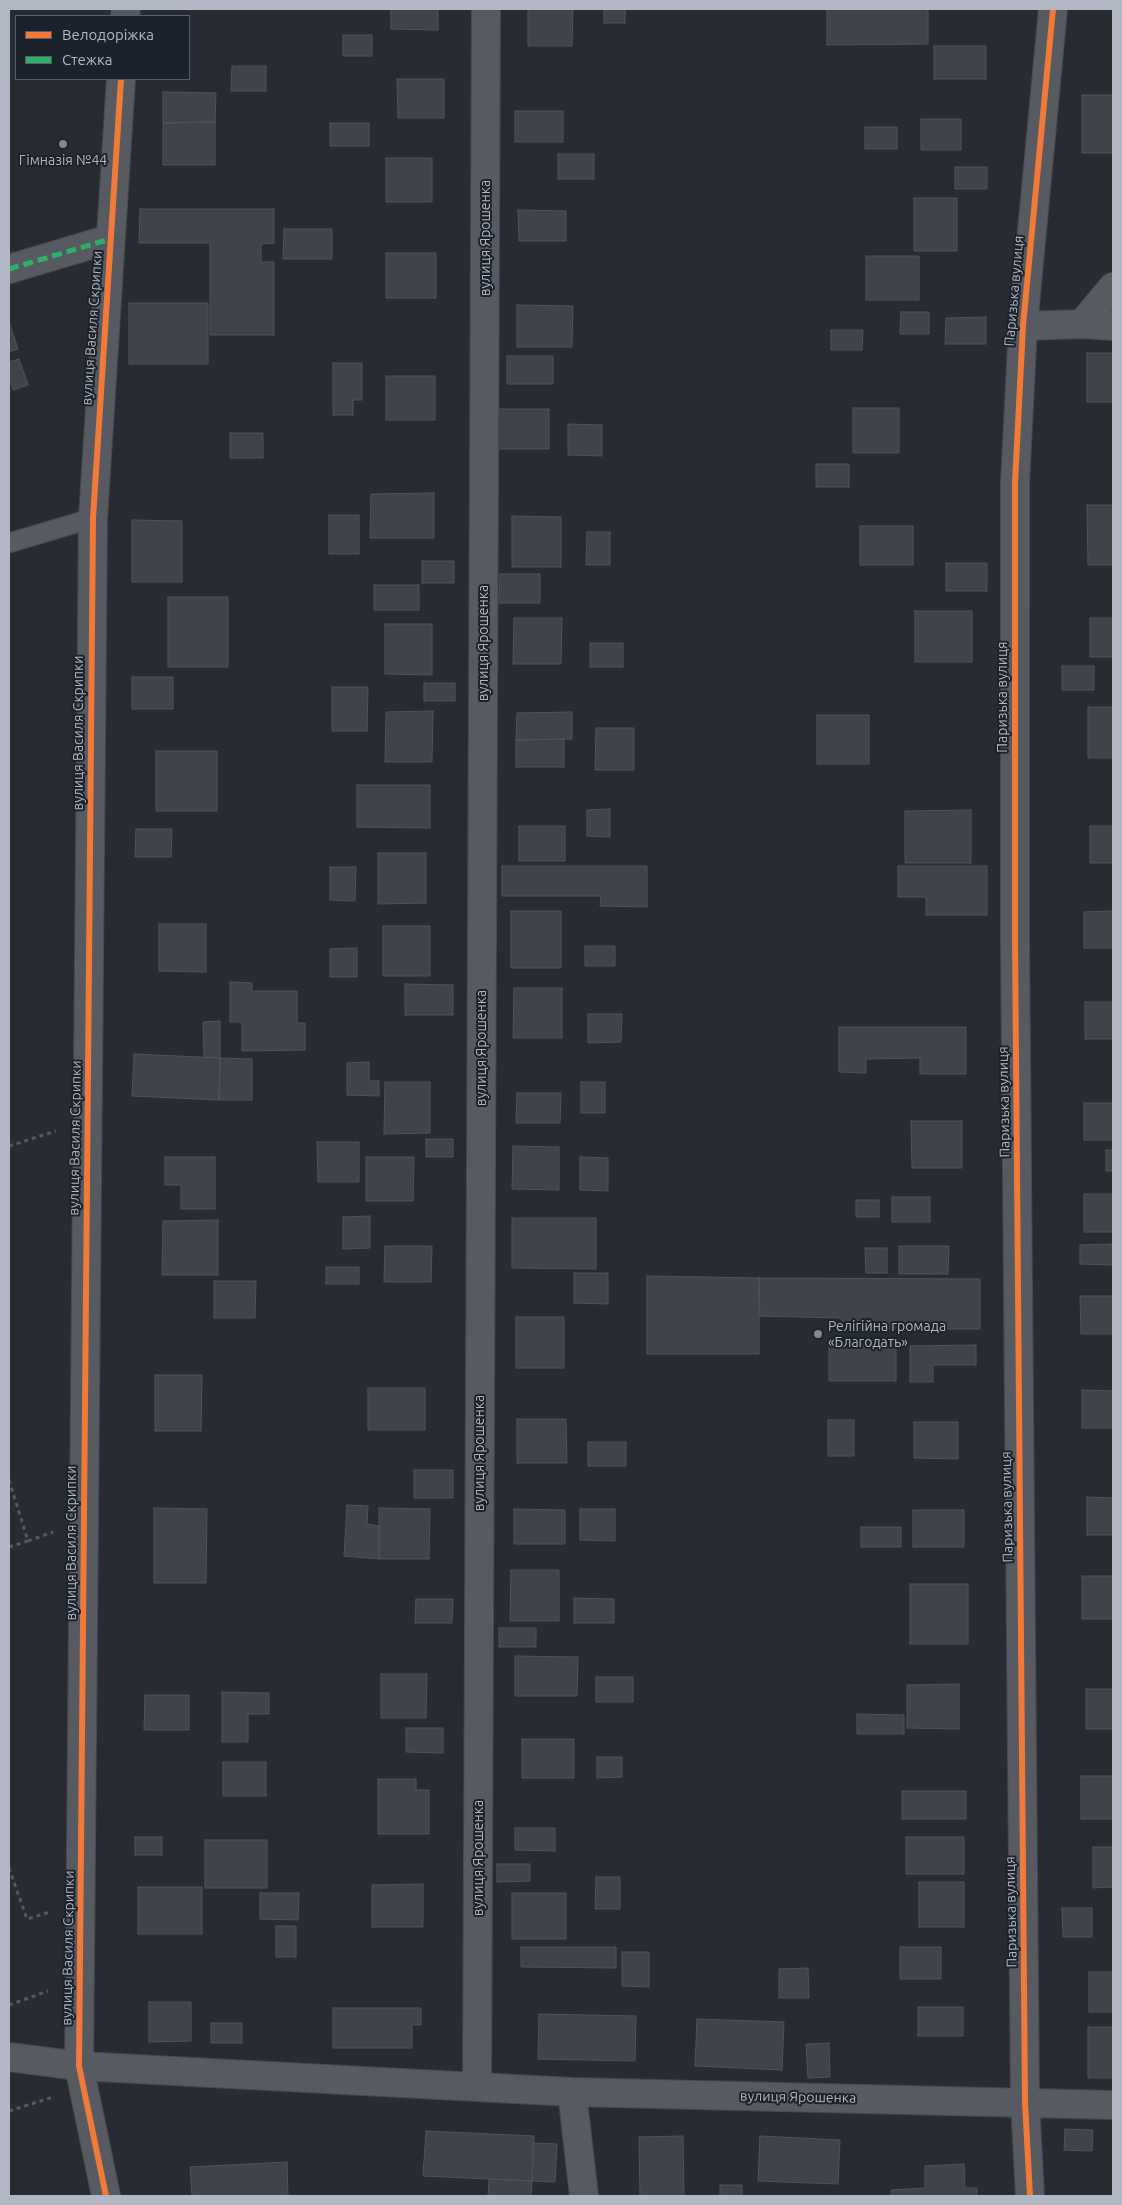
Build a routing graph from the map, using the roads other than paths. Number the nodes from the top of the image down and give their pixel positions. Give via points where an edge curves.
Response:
1 (486, 9) edge
2 (1053, 9) edge
3 (121, 80) edge
4 (110, 239) junction
5 (9, 268) edge
6 (1113, 287) edge
7 (1082, 324) junction
8 (1023, 326) junction
9 (1113, 326) edge
10 (93, 518) junction
11 (9, 543) edge
12 (9, 2057) edge
13 (81, 2077) junction
14 (476, 2086) junction
15 (572, 2092) junction
16 (1025, 2102) junction
17 (1113, 2105) edge
18 (106, 2196) edge
19 (584, 2196) edge
20 (1030, 2196) edge

1 - 14 street, вулиця Ярошенка
2 - 8 street, Паризька вулиця
3 - 4 street, вулиця Василя Скрипки
4 - 5 street
4 - 10 street, вулиця Василя Скрипки
6 - 7 street
7 - 8 street
7 - 9 street
8 - 16 street, Паризька вулиця via 1015,483 1015,940
10 - 11 lane
10 - 13 street, вулиця Василя Скрипки
12 - 13 street, вулиця Ярошенка
13 - 14 street, вулиця Ярошенка
13 - 18 street, вулиця Василя Скрипки
14 - 15 street, вулиця Ярошенка
15 - 16 street, вулиця Ярошенка
15 - 19 street
16 - 17 street, вулиця Ярошенка
16 - 20 street, Паризька вулиця

